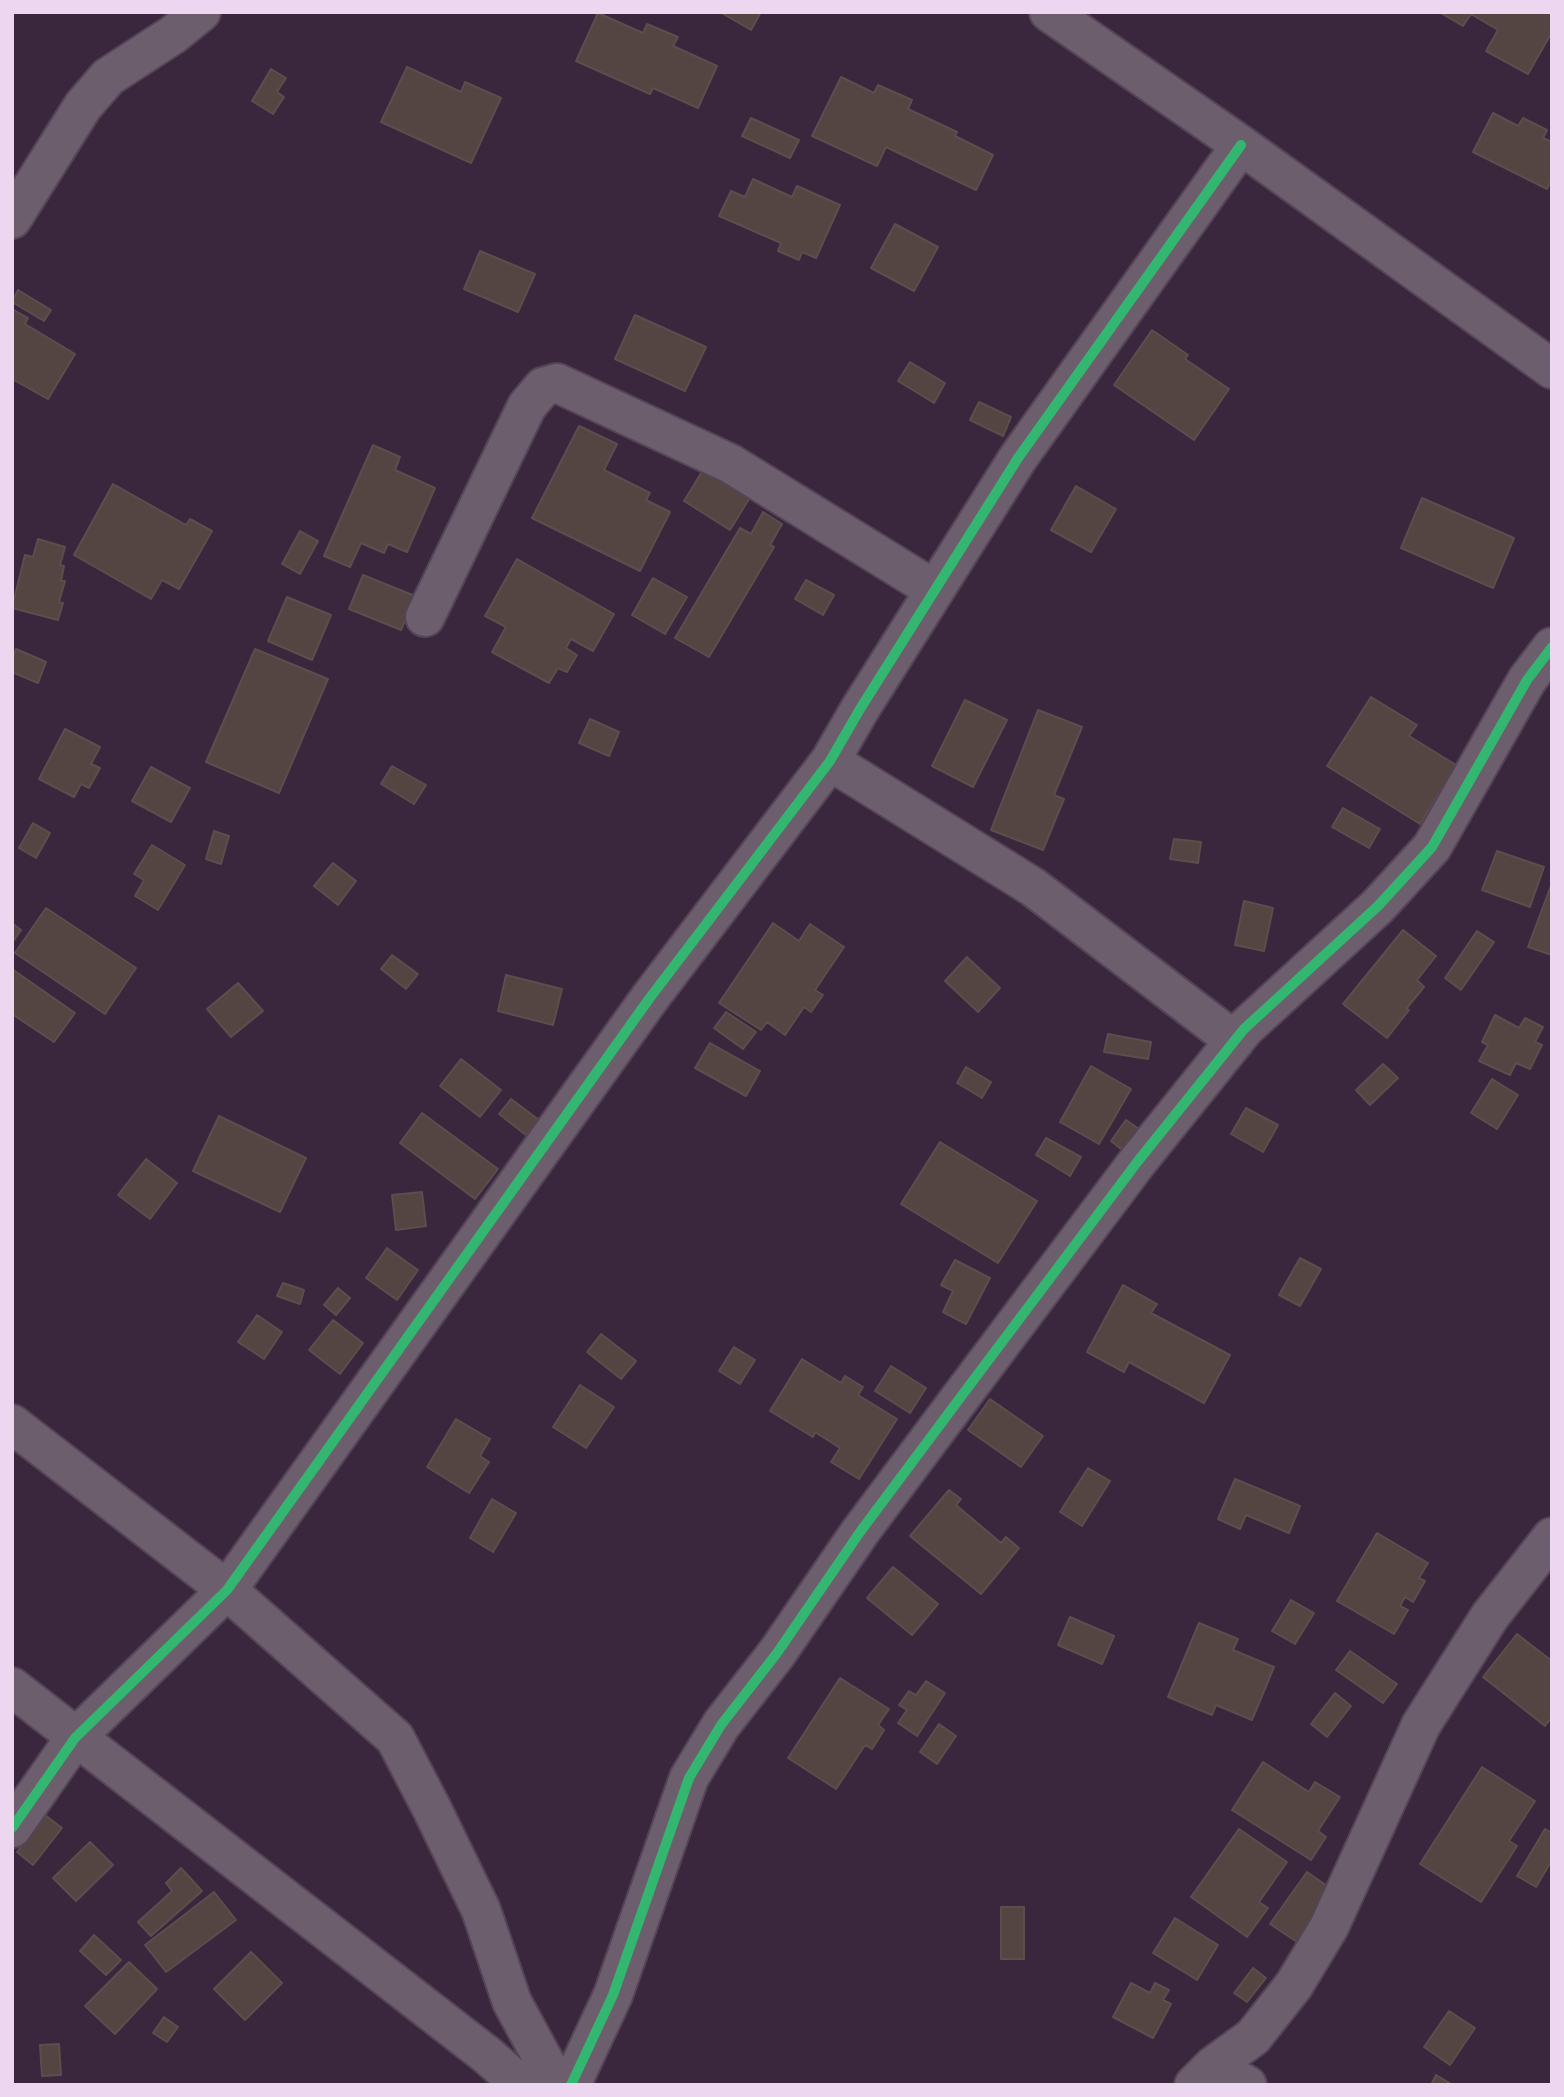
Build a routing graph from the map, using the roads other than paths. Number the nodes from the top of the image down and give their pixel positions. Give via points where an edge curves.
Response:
1 (201, 12) edge
2 (1049, 12) edge
3 (1241, 145) junction
4 (12, 219) edge
5 (1552, 369) edge
6 (935, 590) junction
7 (425, 617) dead end
8 (1552, 647) edge
9 (830, 761) junction
10 (1235, 1041) junction
11 (12, 1424) edge
12 (1552, 1537) edge
13 (227, 1590) junction
14 (12, 1687) edge
15 (75, 1738) junction
16 (12, 1828) edge
17 (1204, 2075) edge
18 (522, 2085) edge
19 (558, 2085) edge
20 (571, 2085) edge
21 (1247, 2085) edge

1 - 4 street via 108,77 83,106
2 - 3 street
3 - 5 street
3 - 6 street via 1018,458
6 - 7 street via 731,464 556,383 543,387 527,406
6 - 9 street
8 - 10 street via 1527,680 1432,847 1378,906
9 - 10 street via 1033,887
9 - 13 street via 649,999
10 - 20 street via 1138,1161 859,1532 777,1653 721,1725 689,1778 613,1995
11 - 13 street
12 - 17 street via 1490,1616 1420,1725 1329,1927 1294,1985 1253,2037
13 - 15 street
13 - 19 street via 395,1738 481,1910 512,2002
14 - 15 street
15 - 16 street
15 - 18 street
17 - 21 street

